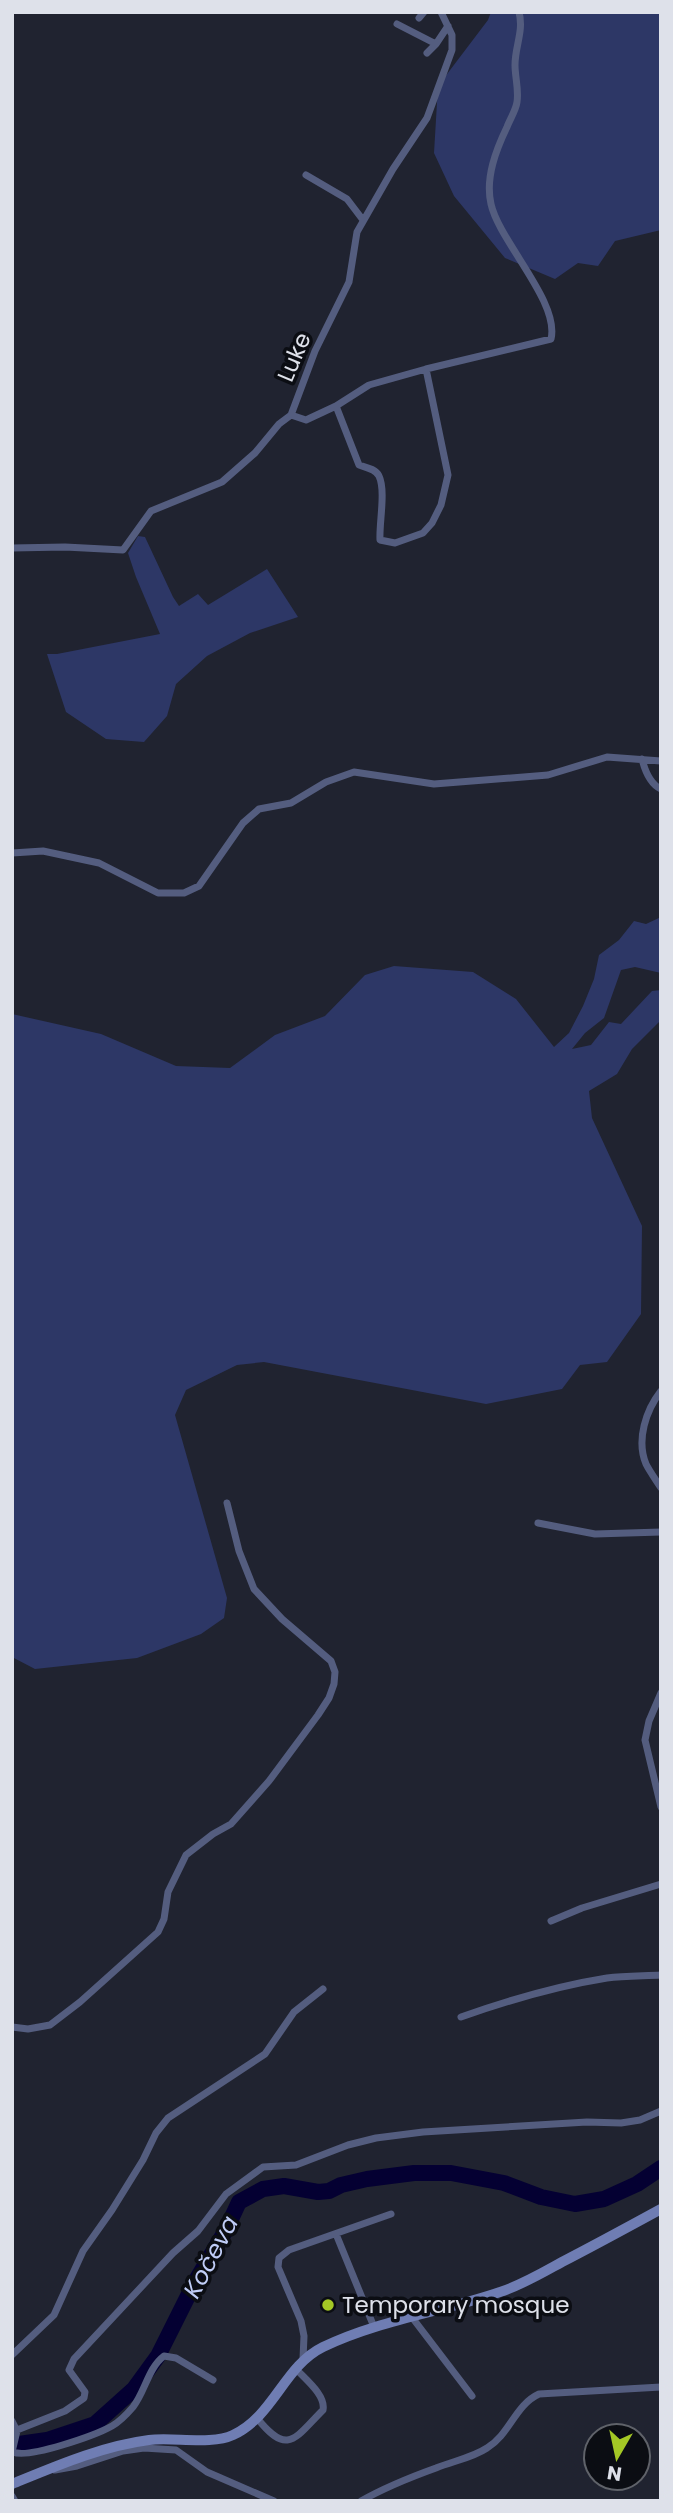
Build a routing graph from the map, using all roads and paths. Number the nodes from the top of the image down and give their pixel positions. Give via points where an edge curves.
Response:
1 (441, 12) edge
2 (519, 12) edge
3 (397, 24) dead end
4 (448, 26) junction
5 (436, 44) junction
6 (427, 53) dead end
7 (306, 175) dead end
8 (363, 220) junction
9 (426, 369) junction
10 (336, 406) junction
11 (291, 415) junction
12 (12, 548) edge
13 (642, 759) junction
14 (661, 761) edge
15 (661, 789) edge
16 (12, 853) edge
17 (661, 1391) edge
18 (661, 1488) edge
19 (228, 1503) dead end
20 (537, 1522) dead end
21 (661, 1532) edge
22 (661, 1693) edge
23 (661, 1807) edge
24 (661, 1884) edge
25 (551, 1921) dead end
26 (661, 1975) edge
27 (323, 1989) dead end
28 (461, 2017) dead end
29 (12, 2027) edge
30 (661, 2111) edge
31 (661, 2209) edge
32 (391, 2214) dead end
33 (336, 2234) junction
34 (411, 2316) junction
35 (374, 2327) junction
36 (12, 2355) edge
37 (303, 2360) junction
38 (295, 2368) junction
39 (214, 2380) dead end
40 (661, 2386) edge
41 (472, 2396) dead end
42 (257, 2418) junction
43 (12, 2421) edge
44 (15, 2431) edge
45 (13, 2451) edge
46 (52, 2468) junction
47 (12, 2483) edge
48 (274, 2501) edge
49 (361, 2501) edge

1 - 4 street, Luke
2 - 9 street via 517,103 489,179 491,205 545,305 551,339
3 - 5 street
4 - 5 street
4 - 8 street, Luke via 452,50 427,118
5 - 6 street
7 - 8 street via 347,200
8 - 11 street, Luke via 349,282
9 - 10 street via 369,385
9 - 10 street via 448,475 441,505 423,533 395,543 380,540 379,475 359,464
10 - 11 street via 306,420
11 - 12 street, Luke via 222,482 151,511 123,550
13 - 14 street
13 - 15 street via 649,778
13 - 16 street via 607,757 548,775 434,783 354,772 291,803 258,809 243,822 199,886 184,893 158,893 99,863 43,851
17 - 18 street via 645,1420 643,1448 645,1463
19 - 29 street via 239,1552 254,1589 331,1661 335,1672 329,1698 269,1781 231,1824 186,1855 168,1892 158,1932 50,2025
20 - 21 street via 596,1534
22 - 23 street via 645,1740
24 - 25 street
26 - 28 street via 581,1983
27 - 36 street via 293,2012 265,2054 168,2118 83,2251 54,2315
30 - 44 street via 621,2123 376,2138 296,2165 263,2167 226,2194 198,2231 74,2359 69,2370 85,2392 84,2398 65,2411
31 - 34 main road via 527,2281
32 - 33 street
33 - 35 street
33 - 37 street via 279,2258 278,2267 301,2321
34 - 35 main road
34 - 41 street
35 - 37 main road via 319,2348
37 - 38 main road
38 - 42 main road
38 - 42 street via 320,2396 323,2410 294,2439 285,2441 274,2437
39 - 45 street via 164,2356 140,2398 112,2426 55,2447 22,2454
40 - 49 street via 539,2394 522,2405 504,2434 485,2450
42 - 46 main road via 230,2437 123,2444
43 - 44 street
44 - 45 street
46 - 47 main road
46 - 48 street via 144,2448 176,2450 207,2472

